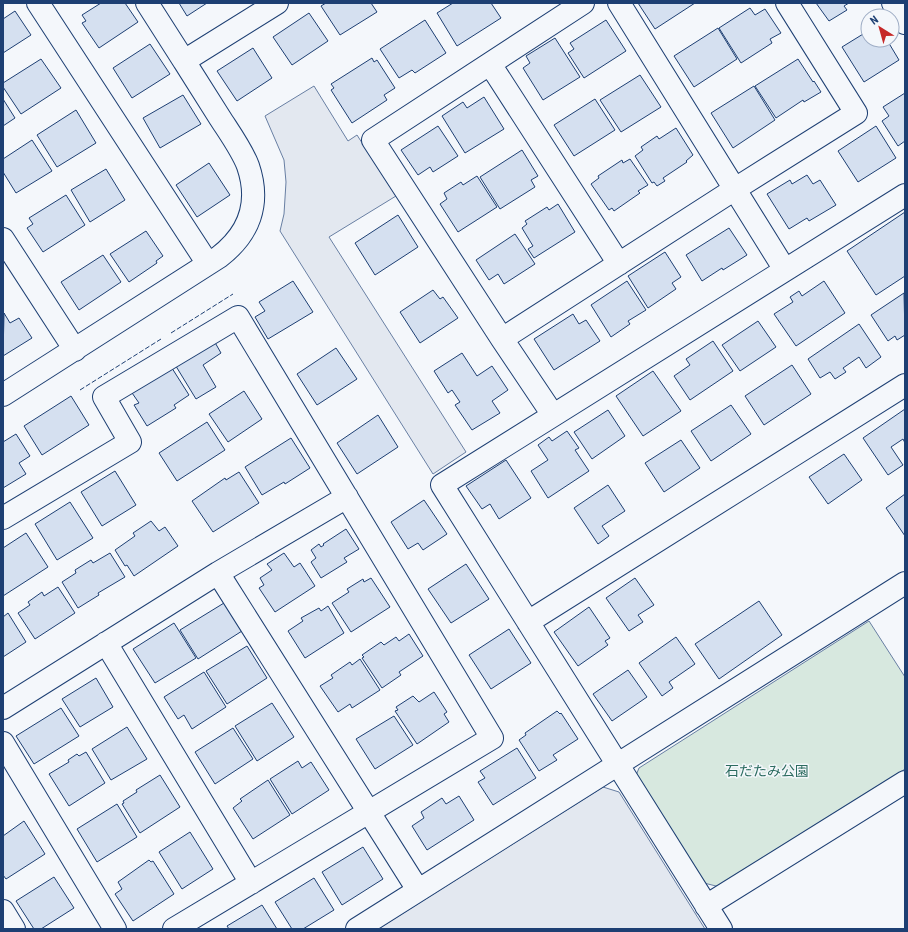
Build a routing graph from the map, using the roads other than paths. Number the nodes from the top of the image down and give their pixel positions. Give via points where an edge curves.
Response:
1 (38, 3) edge
2 (147, 3) edge
3 (277, 3) edge
4 (583, 3) edge
5 (618, 3) edge
6 (787, 3) edge
7 (893, 3) edge
8 (905, 23) edge
9 (184, 61) junction
10 (490, 64) junction
11 (735, 189) junction
12 (905, 195) edge
13 (3, 239) edge
14 (208, 264) junction
15 (619, 264) junction
16 (785, 270) junction
17 (502, 339) junction
18 (74, 350) junction
19 (905, 385) edge
20 (3, 395) edge
21 (553, 415) junction
22 (347, 497) junction
23 (3, 518) edge
24 (218, 572) junction
25 (905, 583) edge
26 (528, 622) junction
27 (106, 643) junction
28 (3, 708) edge
29 (3, 742) edge
30 (618, 764) junction
31 (905, 782) edge
32 (369, 812) junction
33 (251, 883) junction
34 (418, 890) junction
35 (706, 906) junction
36 (3, 911) edge
37 (14, 929) edge
38 (115, 929) edge
39 (174, 929) edge
40 (357, 929) edge
41 (721, 929) edge

1 - 14 street
2 - 9 street
3 - 9 street
4 - 10 street
5 - 11 street
6 - 11 street via 856,113
7 - 8 street
9 - 14 street via 248,166 253,187 252,213 244,232 232,248
10 - 15 street
10 - 17 street via 374,140
11 - 15 street
11 - 16 street
12 - 16 street
13 - 18 street
14 - 18 street
15 - 17 street
16 - 21 street
17 - 21 street
18 - 20 street
19 - 26 street
21 - 26 street via 442,485
22 - 23 street via 238,316 104,397 130,442
22 - 24 street
22 - 32 street via 492,738
24 - 27 street
24 - 32 street
25 - 30 street
26 - 30 street
27 - 28 street
27 - 33 street
29 - 38 street
30 - 34 street
30 - 35 street
31 - 35 street
32 - 33 street
32 - 34 street
33 - 39 street
34 - 40 street
35 - 41 street
36 - 37 street

